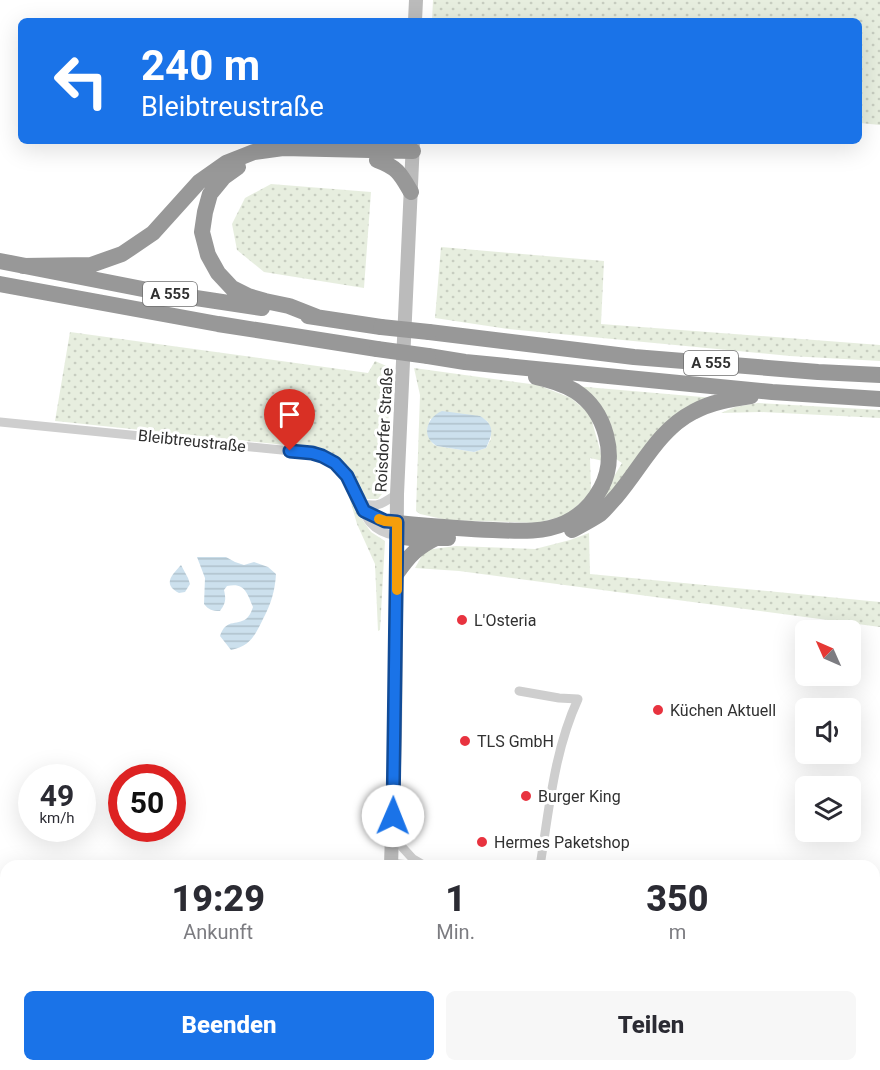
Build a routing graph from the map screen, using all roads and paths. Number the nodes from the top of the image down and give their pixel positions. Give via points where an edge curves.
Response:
1 (416, 0) edge
2 (416, 18) edge
3 (387, 150) edge
4 (413, 151) edge
5 (411, 192) junction
6 (0, 261) edge
7 (23, 267) junction
8 (0, 284) edge
9 (317, 317) junction
10 (465, 362) junction
11 (880, 375) edge
12 (772, 392) junction
13 (880, 399) edge
14 (0, 422) edge
15 (397, 494) junction
16 (362, 507) junction
17 (397, 529) junction
18 (438, 538) junction
19 (397, 573) junction
20 (519, 691) dead end
21 (392, 837) junction
22 (391, 860) edge
23 (415, 860) edge
24 (541, 860) edge

1 - 2 main road
3 - 4 highway
3 - 5 highway via 392,166
3 - 7 highway via 284,148 254,152 226,163 199,182 153,233 122,254 91,265
3 - 9 highway via 273,155 243,163 210,194 202,232 218,273 232,288 248,296
4 - 5 main road, Roisdorfer Straße
5 - 15 main road, Roisdorfer Straße
6 - 7 highway, A 555
7 - 9 highway, A 555
8 - 10 highway, A 555, bridge via 218,324
9 - 11 highway, A 555, bridge via 634,357
10 - 12 highway, A 555
10 - 17 highway via 550,380 584,398 606,437 609,457 602,486 579,515 542,530 447,529 411,523
12 - 13 highway, A 555
12 - 18 highway via 714,402 692,412 657,442 601,513 568,532 537,540
14 - 16 street, Bleibtreustraße via 312,453 335,463 347,476
15 - 16 street via 381,505
15 - 17 main road, Roisdorfer Straße
16 - 17 street, Bleibtreustraße via 369,523 379,530 387,534
17 - 18 highway via 411,538
17 - 19 main road, Roisdorfer Straße
18 - 19 highway via 414,551
19 - 21 main road, Roisdorfer Straße
20 - 24 street via 578,699 559,753
21 - 22 main road, Roisdorfer Straße
21 - 23 street

